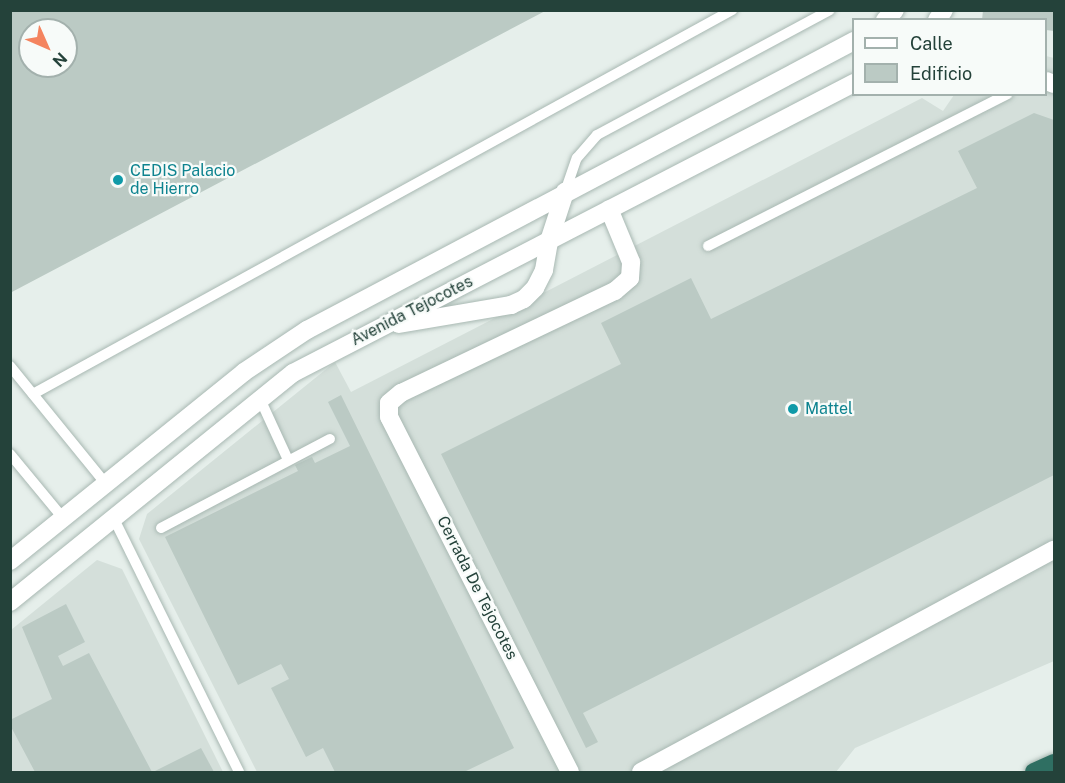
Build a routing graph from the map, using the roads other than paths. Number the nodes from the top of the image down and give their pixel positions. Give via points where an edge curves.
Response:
1 (732, 10) edge
2 (830, 10) edge
3 (852, 42) edge
4 (852, 84) edge
5 (1004, 96) edge
6 (566, 192) junction
7 (609, 209) junction
8 (549, 240) junction
9 (708, 246) dead end
10 (380, 328) junction
11 (10, 366) edge
12 (33, 394) junction
13 (260, 399) junction
14 (330, 439) dead end
15 (11, 456) edge
16 (288, 460) junction
17 (106, 484) junction
18 (63, 518) junction
19 (114, 519) junction
20 (162, 528) dead end
21 (1054, 550) edge
22 (10, 561) edge
23 (10, 602) edge
24 (1054, 764) edge
25 (239, 772) edge
26 (570, 772) edge
27 (641, 772) edge
28 (1034, 772) edge

1 - 12 lane
2 - 6 lane via 597,135 577,158
3 - 6 street, Avenida Tejocotes
4 - 7 street, Avenida Tejocotes
5 - 9 lane
6 - 8 street
6 - 17 street, Avenida Tejocotes via 307,330 244,372
7 - 8 street, Avenida Tejocotes
7 - 26 street, Cerrada De Tejocotes via 631,262 630,278 615,291 400,393 389,403 389,417
8 - 10 street, Avenida Tejocotes
8 - 10 street via 544,270 524,299 511,305
10 - 13 street, Avenida Tejocotes via 292,373
11 - 12 lane
12 - 17 lane
13 - 16 lane
13 - 19 street, Avenida Tejocotes
14 - 16 lane
15 - 18 lane
16 - 20 lane
17 - 18 street, Avenida Tejocotes
18 - 22 street, Avenida Tejocotes
19 - 23 street, Avenida Tejocotes
19 - 25 lane
21 - 27 street
24 - 28 highway

